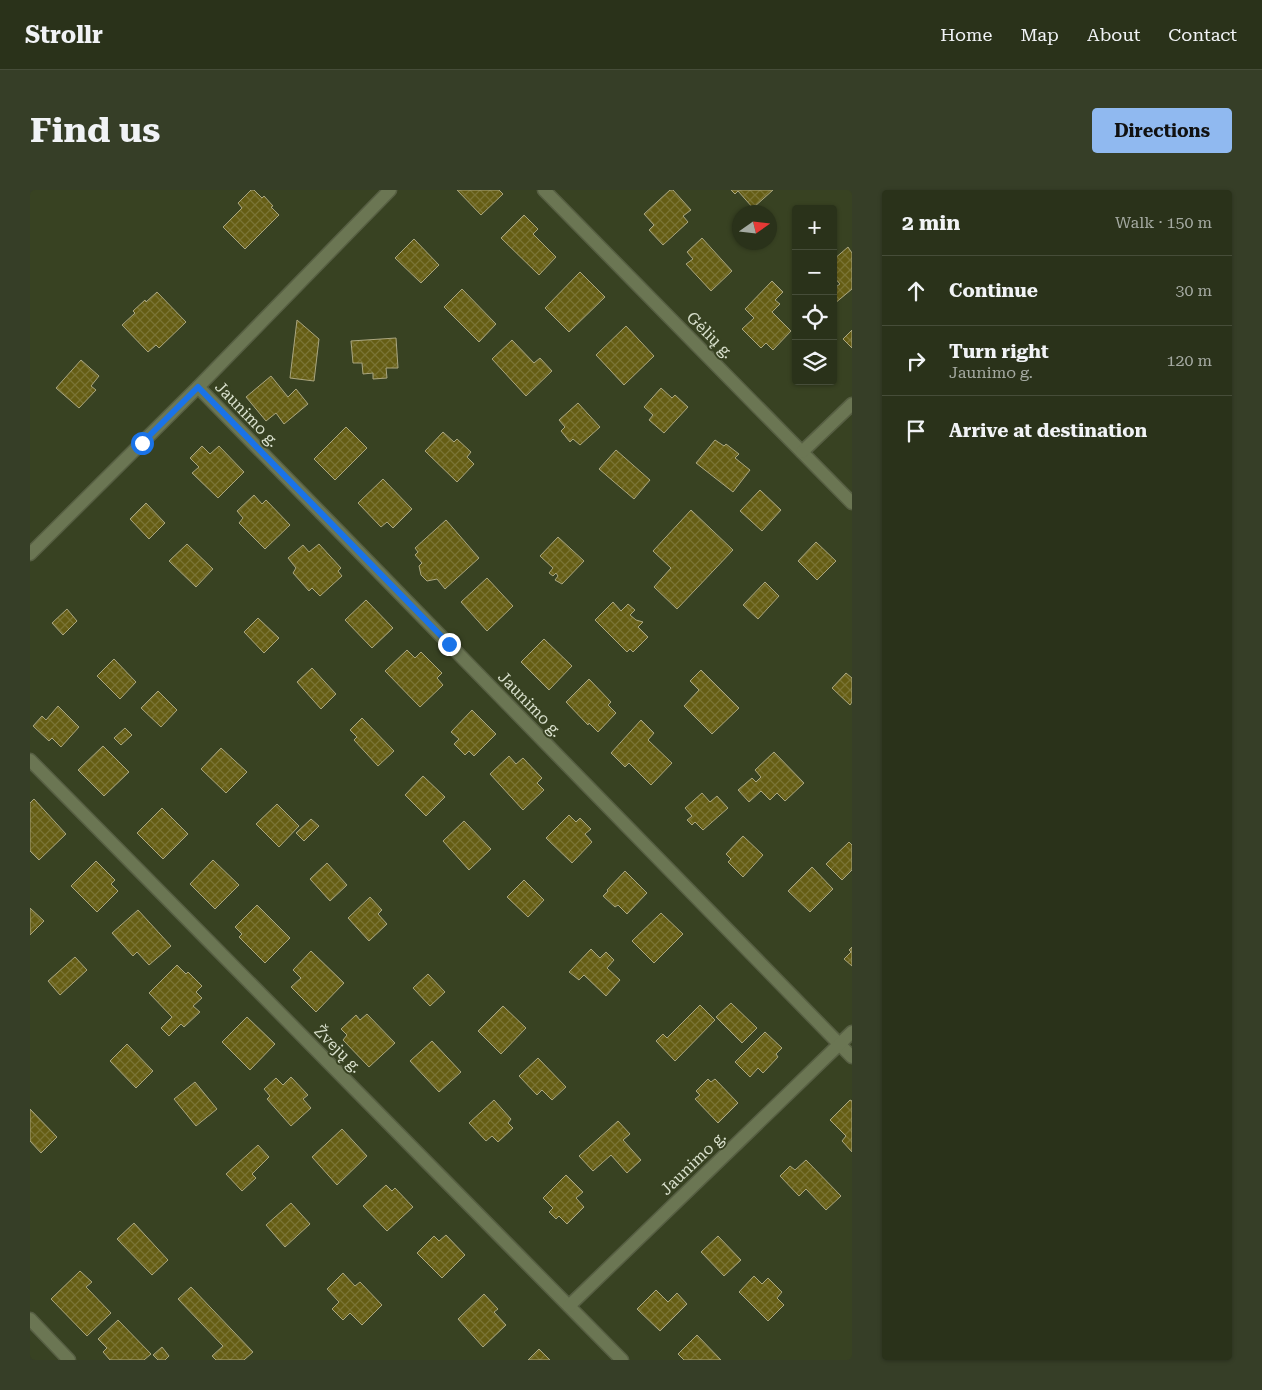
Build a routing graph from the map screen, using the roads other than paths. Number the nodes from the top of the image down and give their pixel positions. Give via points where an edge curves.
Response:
1 (390, 190) edge
2 (544, 190) edge
3 (198, 387) junction
4 (852, 404) edge
5 (802, 452) junction
6 (852, 503) edge
7 (30, 554) edge
8 (30, 760) edge
9 (852, 1032) edge
10 (840, 1044) junction
11 (852, 1057) edge
12 (569, 1306) junction
13 (30, 1319) edge
14 (69, 1360) edge
15 (622, 1360) edge

1 - 3 street
2 - 5 street, Gėlių g.
3 - 7 street
3 - 10 street, Jaunimo g.
4 - 5 street
5 - 6 street, Gėlių g.
8 - 12 street, Žvejų g.
9 - 10 street, Jaunimo g.
10 - 11 street, Jaunimo g.
10 - 12 street, Jaunimo g.
12 - 15 street, Žvejų g.
13 - 14 street

